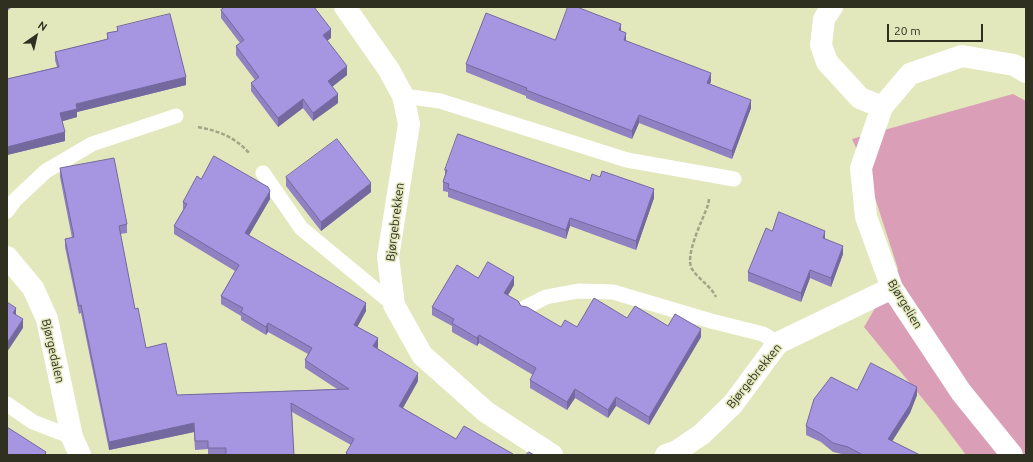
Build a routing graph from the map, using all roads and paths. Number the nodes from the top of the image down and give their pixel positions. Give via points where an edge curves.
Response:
1 (345, 7) edge
2 (832, 7) edge
3 (1026, 72) edge
4 (404, 96) junction
5 (882, 107) junction
6 (176, 116) joint
7 (263, 173) joint
8 (734, 180) dead end
9 (708, 205) dead end
10 (7, 211) edge
11 (7, 257) edge
12 (892, 288) junction
13 (717, 302) dead end
14 (394, 305) junction
15 (526, 307) edge
16 (778, 343) junction
17 (7, 404) edge
18 (76, 446) edge
19 (552, 455) edge
20 (666, 455) edge
21 (1012, 455) edge

1 - 4 street, Bjørgebrekken
2 - 5 street via 824,19 821,45 827,62 860,98
3 - 5 street, Bjørgelien via 1014,65 962,56 910,74
4 - 8 lane via 440,101 627,160
4 - 14 street, Bjørgebrekken via 409,124 388,257
5 - 12 street, Bjørgelien via 861,168 866,217
6 - 7 path via 189,125 214,130 231,137 252,156
6 - 10 lane via 92,144 46,171
7 - 14 lane via 300,228
9 - 13 path via 689,258 692,269 713,291
11 - 18 street, Bjørgedalen via 33,288 48,320
12 - 16 street, Bjørgebrekken
12 - 21 street, Bjørgelien via 962,392
14 - 19 street, Bjørgebrekken via 422,355 486,412
15 - 16 lane via 546,297 578,291 613,292 763,334
16 - 20 street, Bjørgebrekken via 733,404 702,434 677,451
17 - 18 lane

